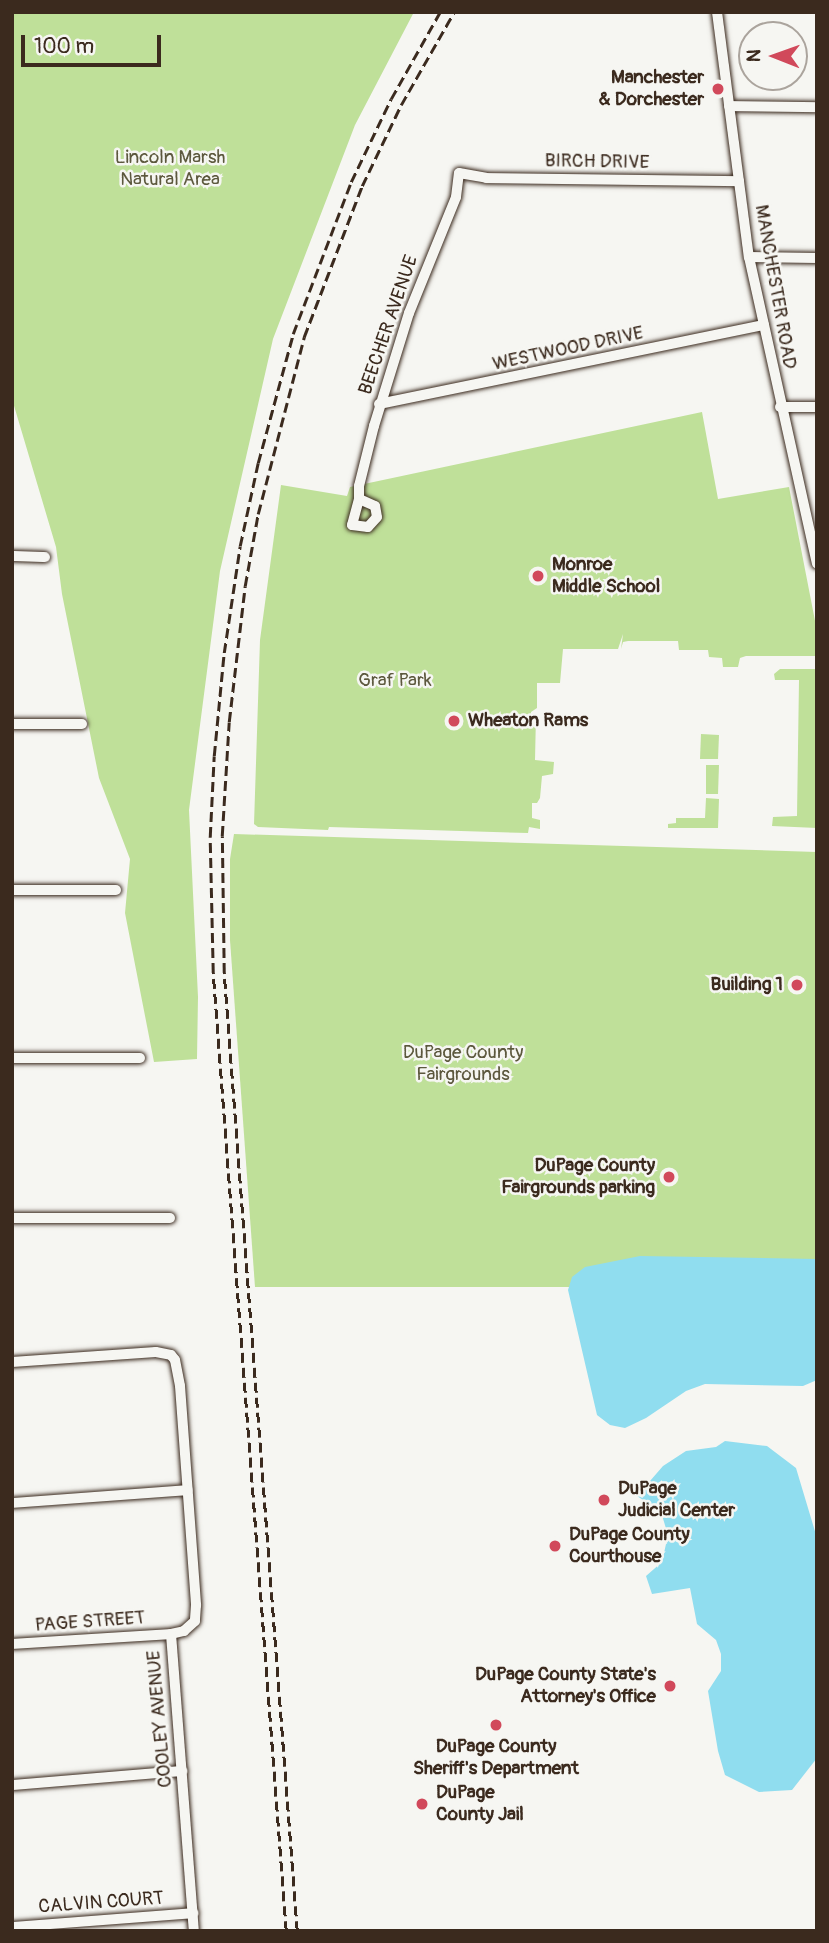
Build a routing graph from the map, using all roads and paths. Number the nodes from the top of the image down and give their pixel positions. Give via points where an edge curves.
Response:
1 (717, 12) edge
2 (729, 106) junction
3 (817, 107) edge
4 (458, 178) joint
5 (739, 181) junction
6 (749, 257) junction
7 (817, 258) edge
8 (764, 325) junction
9 (379, 404) junction
10 (780, 407) junction
11 (817, 407) edge
12 (359, 499) dead end
13 (814, 541) edge
14 (12, 556) edge
15 (45, 557) dead end
16 (817, 564) edge
17 (12, 724) edge
18 (82, 724) dead end
19 (12, 890) edge
20 (116, 890) dead end
21 (12, 1058) edge
22 (140, 1058) dead end
23 (12, 1218) edge
24 (170, 1218) dead end
25 (12, 1362) edge
26 (188, 1490) junction
27 (12, 1503) edge
28 (170, 1634) junction
29 (12, 1644) edge
30 (182, 1771) junction
31 (12, 1785) edge
32 (193, 1913) junction
33 (12, 1927) edge
34 (194, 1931) edge

1 - 2 street, MANCHESTER ROAD
2 - 3 street
2 - 5 street, MANCHESTER ROAD
4 - 5 street, BIRCH DRIVE via 459,173 486,178
4 - 9 street, BEECHER AVENUE via 456,197 409,313
5 - 6 street, MANCHESTER ROAD
6 - 7 street
6 - 8 street, MANCHESTER ROAD
8 - 9 street, WESTWOOD DRIVE
8 - 10 street, MANCHESTER ROAD
9 - 12 street, BEECHER AVENUE
10 - 11 street
10 - 13 street, MANCHESTER ROAD
13 - 16 street, MANCHESTER ROAD
14 - 15 street
17 - 18 street
19 - 20 street
21 - 22 street
23 - 24 street
25 - 26 street, COOLEY AVENUE via 171,1354 179,1373
26 - 27 street
26 - 28 street, COOLEY AVENUE via 195,1621 184,1631
28 - 29 street, PAGE STREET
28 - 30 street, COOLEY AVENUE
30 - 31 street
30 - 32 street, COOLEY AVENUE
32 - 33 street, CALVIN COURT
32 - 34 street, COOLEY AVENUE

